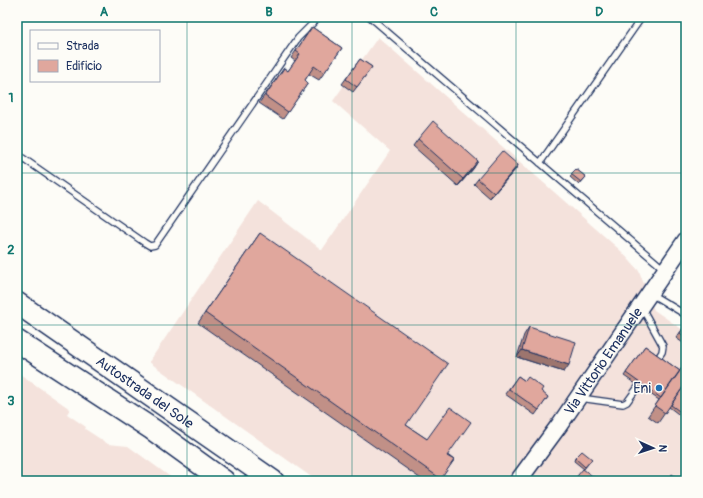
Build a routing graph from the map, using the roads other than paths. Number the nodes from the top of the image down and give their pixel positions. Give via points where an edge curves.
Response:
1 (319, 17) edge
2 (370, 17) edge
3 (642, 17) edge
4 (17, 154) edge
5 (540, 163) junction
6 (686, 240) edge
7 (665, 270) junction
8 (650, 293) junction
9 (17, 303) edge
10 (641, 306) junction
11 (686, 316) edge
12 (17, 341) edge
13 (654, 365) edge
14 (645, 377) edge
15 (578, 398) junction
16 (224, 481) edge
17 (273, 481) edge
18 (518, 481) edge

1 - 4 lane via 298,38 155,245 145,243
2 - 5 lane
3 - 5 lane
5 - 7 lane
6 - 7 main road, Via Vittorio Emanuele
7 - 8 main road, Via Vittorio Emanuele
8 - 10 main road, Via Vittorio Emanuele
8 - 11 lane
9 - 17 highway, Autostrada del Sole
10 - 13 lane via 663,346
10 - 15 main road, Via Vittorio Emanuele
12 - 16 highway, Autostrada del Sole via 152,429
14 - 15 lane via 623,404
15 - 18 main road, Via Vittorio Emanuele

